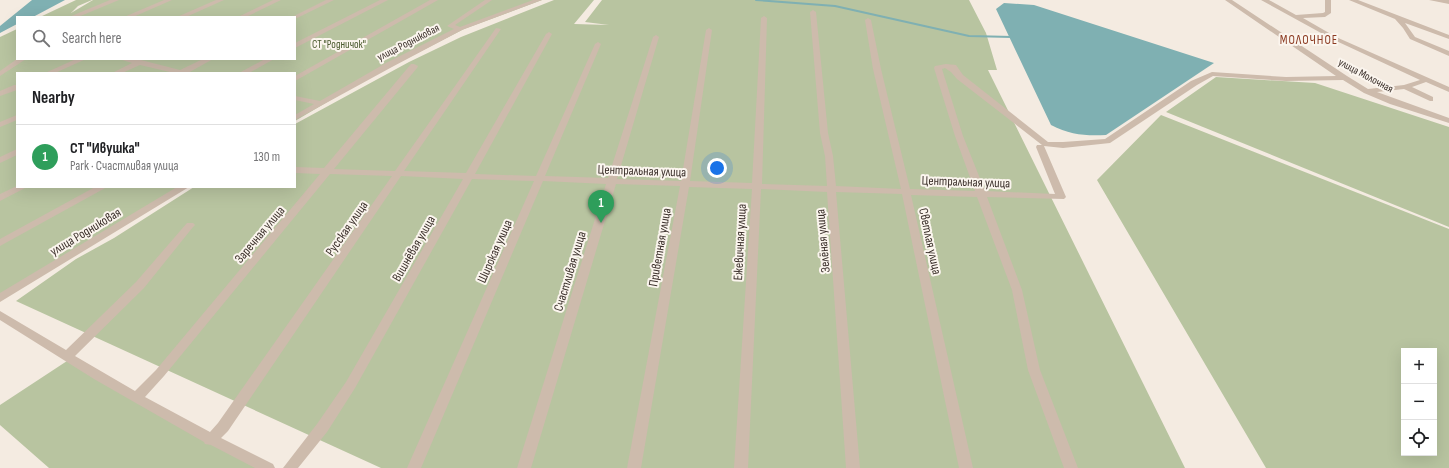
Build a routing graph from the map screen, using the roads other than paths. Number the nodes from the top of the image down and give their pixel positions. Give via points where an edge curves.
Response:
1 (99, 0) edge
2 (116, 0) edge
3 (169, 0) edge
4 (221, 0) edge
5 (278, 0) edge
6 (331, 0) edge
7 (385, 0) edge
8 (435, 0) edge
9 (489, 0) edge
10 (539, 0) edge
11 (1228, 0) edge
12 (1264, 0) edge
13 (1328, 0) edge
14 (1352, 0) edge
15 (1380, 0) edge
16 (1432, 0) edge
17 (1449, 2) edge
18 (1366, 5) junction
19 (813, 12) dead end
20 (1393, 15) junction
21 (75, 16) edge
22 (76, 16) edge
23 (129, 16) edge
24 (182, 16) edge
25 (243, 16) edge
26 (296, 17) edge
27 (1294, 17) junction
28 (764, 18) dead end
29 (868, 20) dead end
30 (460, 29) junction
31 (498, 29) dead end
32 (709, 30) dead end
33 (549, 34) dead end
34 (656, 37) dead end
35 (1449, 37) edge
36 (598, 44) dead end
37 (296, 45) edge
38 (1449, 54) edge
39 (21, 60) edge
40 (80, 60) edge
41 (127, 60) edge
42 (146, 60) edge
43 (207, 60) edge
44 (268, 60) edge
45 (140, 63) junction
46 (414, 66) dead end
47 (51, 72) edge
48 (118, 72) edge
49 (178, 72) edge
50 (184, 72) edge
51 (245, 72) edge
52 (0, 74) edge
53 (296, 78) edge
54 (1344, 78) junction
55 (1426, 80) junction
56 (16, 87) edge
57 (1405, 87) junction
58 (1449, 90) edge
59 (1367, 91) junction
60 (0, 94) edge
61 (296, 98) edge
62 (1430, 99) dead end
63 (320, 103) junction
64 (16, 117) edge
65 (296, 117) edge
66 (1449, 121) edge
67 (0, 125) edge
68 (1044, 146) junction
69 (16, 152) edge
70 (0, 160) edge
71 (296, 170) edge
72 (329, 171) junction
73 (400, 174) junction
74 (470, 177) junction
75 (540, 179) junction
76 (611, 182) junction
77 (685, 184) junction
78 (20, 188) edge
79 (100, 188) edge
80 (182, 188) edge
81 (756, 188) junction
82 (831, 190) junction
83 (906, 192) junction
84 (982, 195) junction
85 (0, 198) edge
86 (190, 225) dead end
87 (0, 243) edge
88 (0, 298) edge
89 (0, 314) edge
90 (67, 356) junction
91 (137, 397) junction
92 (210, 440) junction
93 (268, 468) edge
94 (290, 468) edge
95 (414, 468) edge
96 (524, 468) edge
97 (634, 468) edge
98 (741, 468) edge
99 (853, 468) edge
100 (966, 468) edge
101 (1071, 468) edge

1 - 21 street
2 - 22 street
3 - 23 street
4 - 24 street
5 - 25 street
6 - 26 street
7 - 37 street
8 - 53 street
9 - 30 street via 450,26
10 - 30 street, улица Родниковая
11 - 54 street, улица Молочная
12 - 27 street
13 - 27 street via 1328,13 1324,15
14 - 18 street
15 - 18 street
16 - 17 street
18 - 20 street
19 - 82 street, Зелёная улица
20 - 35 street
20 - 38 street via 1406,27 1412,38
27 - 55 street
28 - 81 street, Ежевичная улица
29 - 83 street, Светлая улица
30 - 63 street, улица Родниковая
31 - 73 street, Русская улица
32 - 77 street, Приветная улица
33 - 74 street, Вишнёвая улица
34 - 76 street, Счастливая улица
36 - 75 street, Широкая улица
39 - 52 street
40 - 47 street
41 - 45 street
42 - 45 street
43 - 50 street
44 - 51 street
45 - 48 street
45 - 49 street
46 - 72 street, Заречная улица
54 - 59 street, улица Молочная
54 - 68 street via 1286,79 1212,74 1194,83 1107,141
55 - 57 street
55 - 58 street
56 - 60 street
57 - 59 street
57 - 62 street
59 - 66 street, улица Молочная
61 - 63 street
63 - 65 street, улица Родниковая
64 - 67 street
68 - 84 street, Центральная улица via 1044,158 1061,198
68 - 84 street via 953,69 946,66 938,68 959,136
69 - 70 street
71 - 72 street, Центральная улица
72 - 73 street, Центральная улица
72 - 91 street, Заречная улица
73 - 74 street, Центральная улица
73 - 92 street, Русская улица via 223,427
74 - 75 street, Центральная улица
74 - 94 street, Вишнёвая улица via 345,394 312,444
75 - 76 street, Центральная улица
75 - 95 street, Широкая улица
76 - 77 street, Центральная улица
76 - 96 street, Счастливая улица
77 - 81 street, Центральная улица
77 - 97 street, Приветная улица
78 - 85 street
79 - 87 street
80 - 88 street, улица Родниковая
81 - 82 street, Центральная улица
81 - 98 street, Ежевичная улица
82 - 83 street, Центральная улица
82 - 99 street, Зелёная улица
83 - 84 street, Центральная улица
83 - 100 street, Светлая улица
84 - 101 street via 1017,290 1034,370
86 - 90 street via 140,285
89 - 90 street
90 - 91 street
91 - 92 street
92 - 93 street

